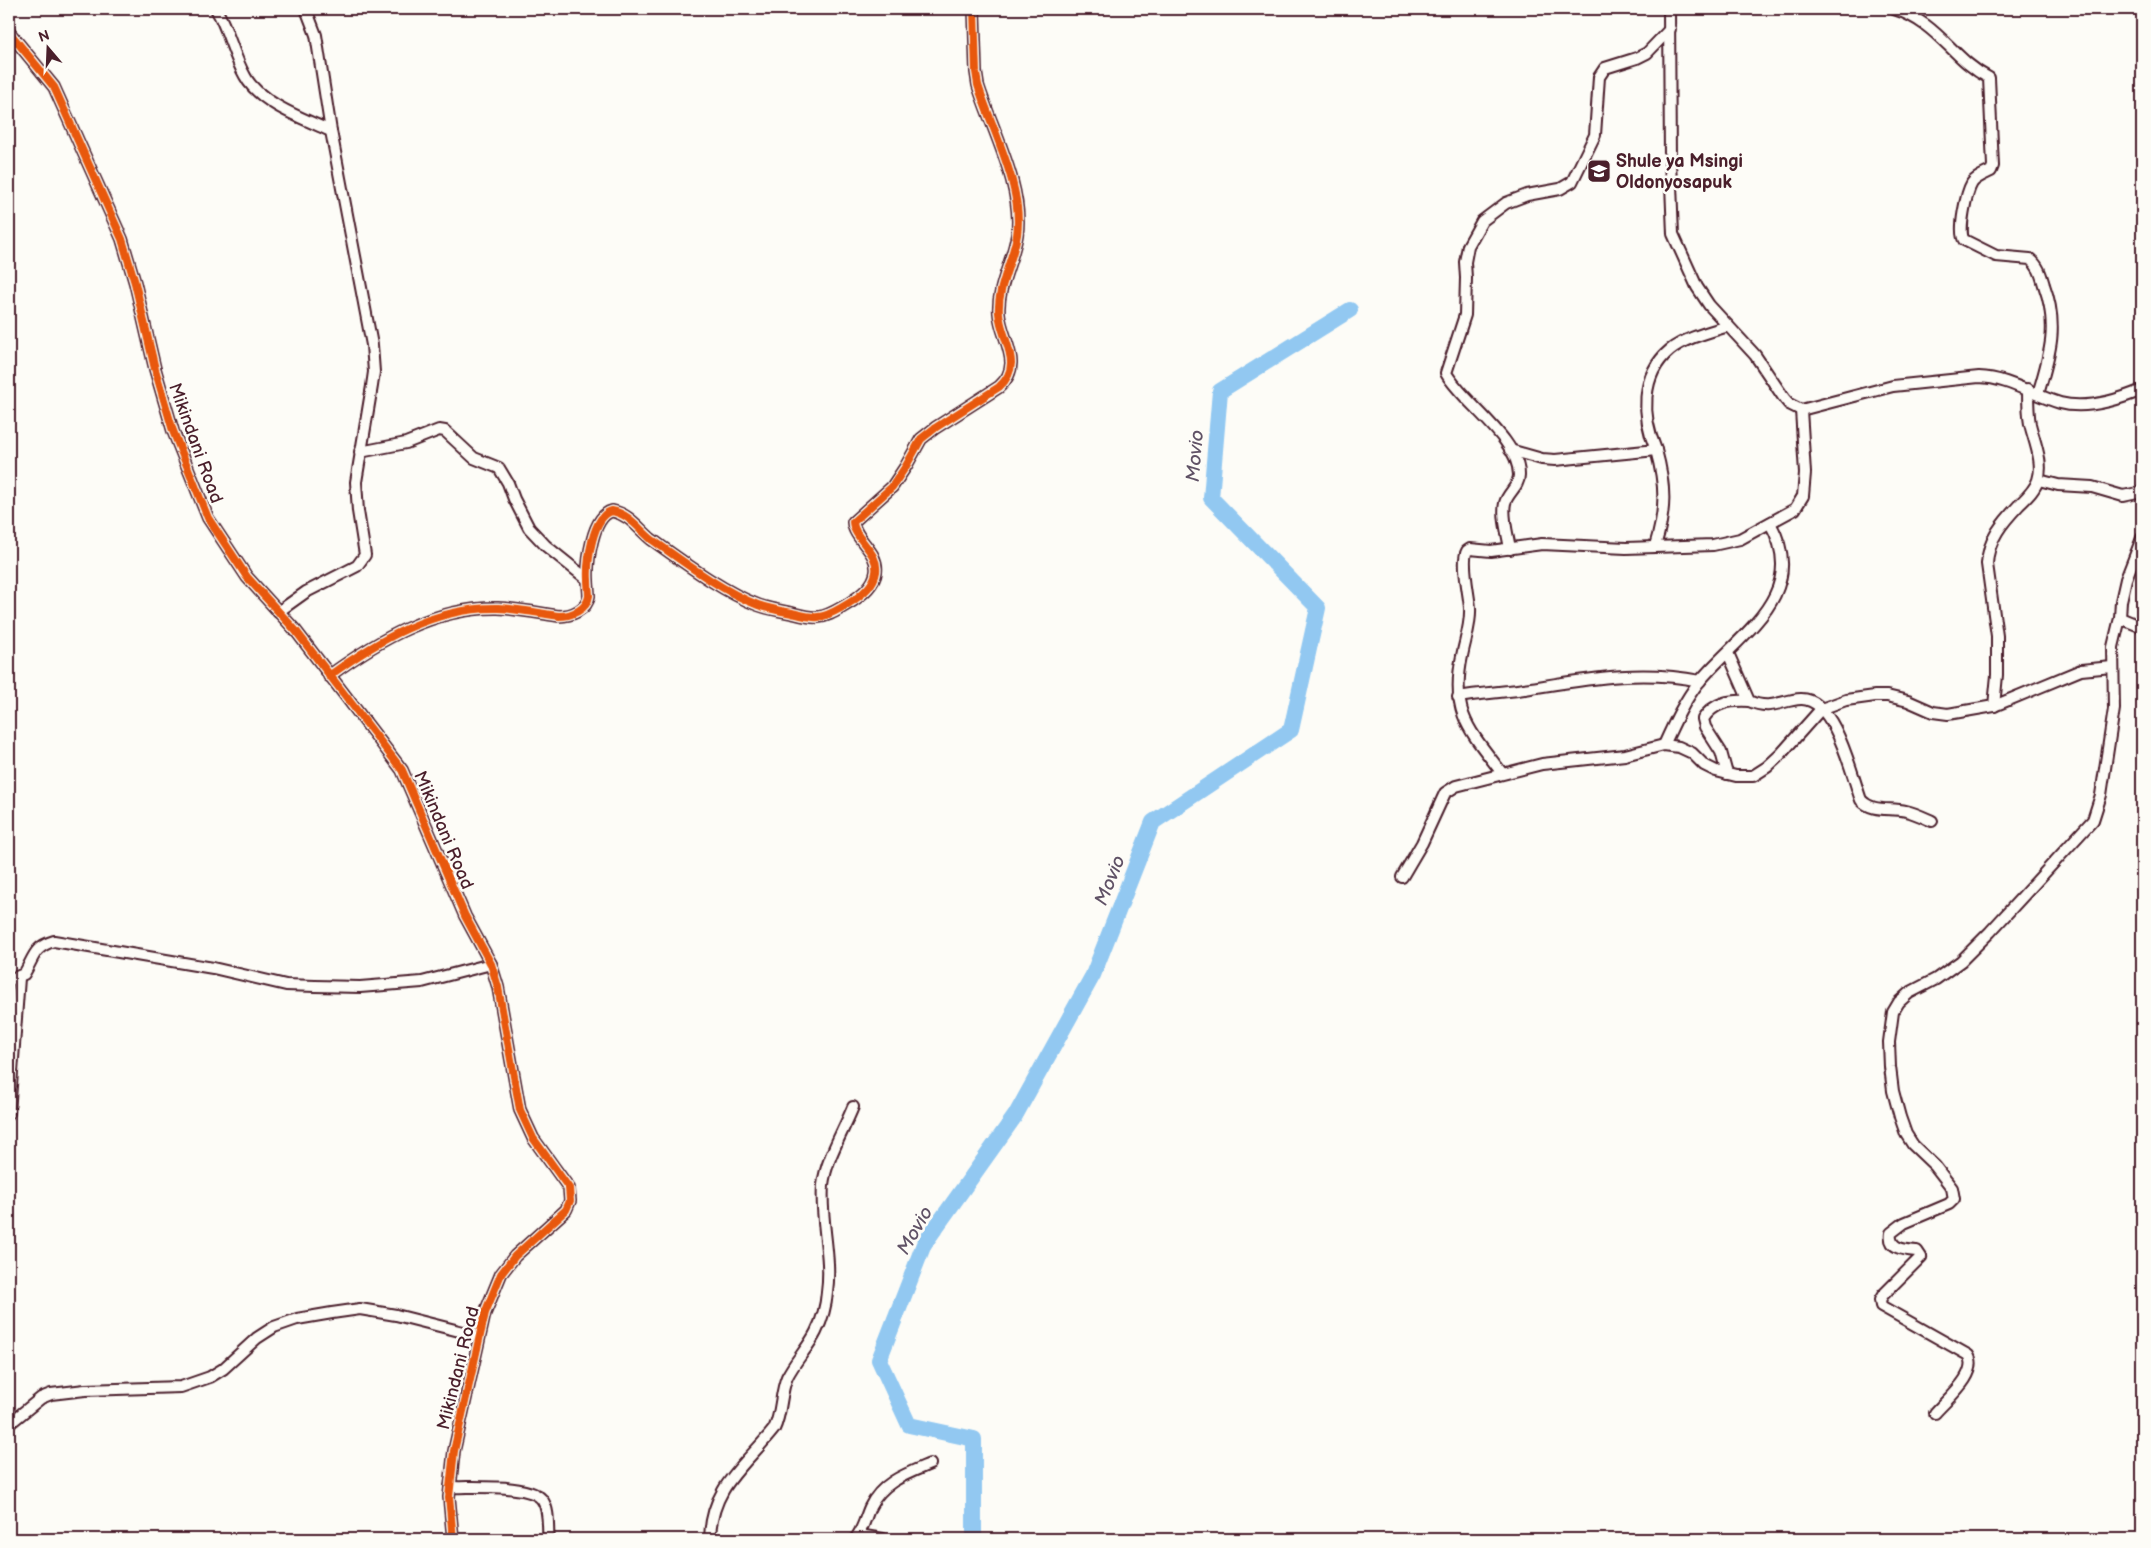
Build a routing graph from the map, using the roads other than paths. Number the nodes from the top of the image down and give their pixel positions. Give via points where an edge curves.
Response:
1 (216, 9) edge
2 (306, 9) edge
3 (974, 9) edge
4 (1669, 9) edge
5 (1894, 9) edge
6 (1670, 29) junction
7 (9, 32) edge
8 (331, 131) junction
9 (1728, 326) junction
10 (2028, 389) junction
11 (2142, 390) edge
12 (2038, 394) junction
13 (1801, 410) junction
14 (1510, 450) junction
15 (1656, 450) junction
16 (360, 452) junction
17 (2038, 480) junction
18 (2142, 492) edge
19 (1770, 523) junction
20 (2142, 538) edge
21 (1655, 546) junction
22 (1510, 549) junction
23 (587, 579) junction
24 (278, 612) junction
25 (2120, 618) junction
26 (2142, 627) edge
27 (1728, 653) junction
28 (2112, 667) junction
29 (329, 676) junction
30 (1700, 681) junction
31 (1458, 697) junction
32 (1749, 701) junction
33 (1994, 706) junction
34 (1821, 709) junction
35 (1664, 745) junction
36 (1502, 773) junction
37 (1727, 774) junction
38 (1932, 821) dead end
39 (1402, 877) dead end
40 (490, 964) junction
41 (14, 979) edge
42 (853, 1107) dead end
43 (9, 1113) edge
44 (479, 1336) junction
45 (1935, 1413) dead end
46 (9, 1424) edge
47 (930, 1464) dead end
48 (450, 1487) junction
49 (857, 1537) edge
50 (453, 1539) edge
51 (549, 1539) edge
52 (710, 1539) edge
53 (883, 1539) edge

1 - 8 street via 250,85 276,104
2 - 8 street via 316,35
3 - 23 street via 978,85 1016,195 1017,236 999,300 1011,372 1000,387 921,439 892,487 853,522 853,528 873,558 876,570 873,581 848,604 830,614 809,616 775,610 757,605 727,589 670,552 626,516 612,511 602,516 594,533
4 - 6 street
5 - 12 street via 1918,19 1935,31 1974,70 1989,78 1993,166 1971,186 1961,236 1996,256 2030,259 2038,266 2049,298 2053,333
6 - 9 street via 1673,234 1696,287
6 - 14 street via 1647,53 1601,72 1594,135 1572,182 1560,189 1506,203 1482,221 1468,246 1464,314 1446,373 1494,426
7 - 24 street, Mikindani Road via 54,88 122,239 173,431 208,518 247,577
8 - 16 street via 374,360
9 - 13 street via 1754,355 1789,404
9 - 15 street via 1680,343 1657,366 1645,395 1649,431
10 - 12 street
10 - 13 street via 1992,378 1936,380 1870,390
10 - 17 street via 2030,423 2038,452
11 - 12 street via 2082,406
13 - 19 street via 1806,473 1803,496 1795,509
14 - 15 street via 1555,460
14 - 22 street via 1519,475 1505,502
15 - 21 street via 1664,494
16 - 23 street via 445,431 474,458 499,468 529,528
16 - 24 street via 356,491 366,554 349,570 295,599
17 - 18 street via 2092,487 2123,496
17 - 33 street via 2029,495 2003,522 1988,552 1998,653
19 - 21 street via 1727,543
19 - 27 street via 1781,547 1781,582 1770,607
20 - 25 street via 2126,579
21 - 22 street via 1626,548 1542,544
22 - 31 street via 1470,549 1465,554 1470,608
23 - 29 street via 589,597 570,616 498,608 445,615 375,644
24 - 29 street, Mikindani Road
25 - 26 street
25 - 28 street
27 - 30 street
27 - 32 street
28 - 33 street via 2082,670
28 - 45 street via 2114,709 2101,795 2093,820 1961,961 1899,1002 1891,1022 1890,1067 1903,1126 1913,1145 1935,1166 1954,1193 1949,1204 1904,1223 1891,1233 1892,1244 1917,1251 1921,1257 1880,1300 1881,1306 1888,1311 1921,1327 1971,1359 1970,1374
29 - 40 street, Mikindani Road via 402,770 464,916
30 - 31 street via 1658,674 1581,678
30 - 35 street via 1684,704
31 - 36 street via 1472,735
32 - 34 street via 1775,705 1804,699
32 - 37 street via 1730,700 1708,711 1703,719 1721,752
33 - 34 street via 1948,714 1908,701 1875,696 1846,700
34 - 37 street via 1767,767 1753,776
34 - 38 street via 1839,736 1866,806 1907,811
35 - 36 street via 1625,755 1542,764
35 - 37 street via 1679,747 1692,753 1704,765
36 - 39 street via 1456,786 1445,793
40 - 41 street via 422,982 360,987 286,985 213,968 54,941 33,954 24,974
40 - 44 street, Mikindani Road via 499,994 520,1110 533,1138 569,1188 570,1201 566,1210 515,1256 501,1274
41 - 43 street
42 - 52 street via 825,1174 823,1205 828,1269 823,1315 816,1333 788,1376 774,1429 722,1490 715,1505
44 - 46 street via 360,1309 297,1319 274,1327 223,1369 195,1383 181,1387 93,1389 50,1394
44 - 48 street, Mikindani Road via 454,1451
47 - 49 street via 903,1475 880,1491
48 - 50 street, Mikindani Road
48 - 51 street via 514,1489 537,1494 546,1509
49 - 53 street

